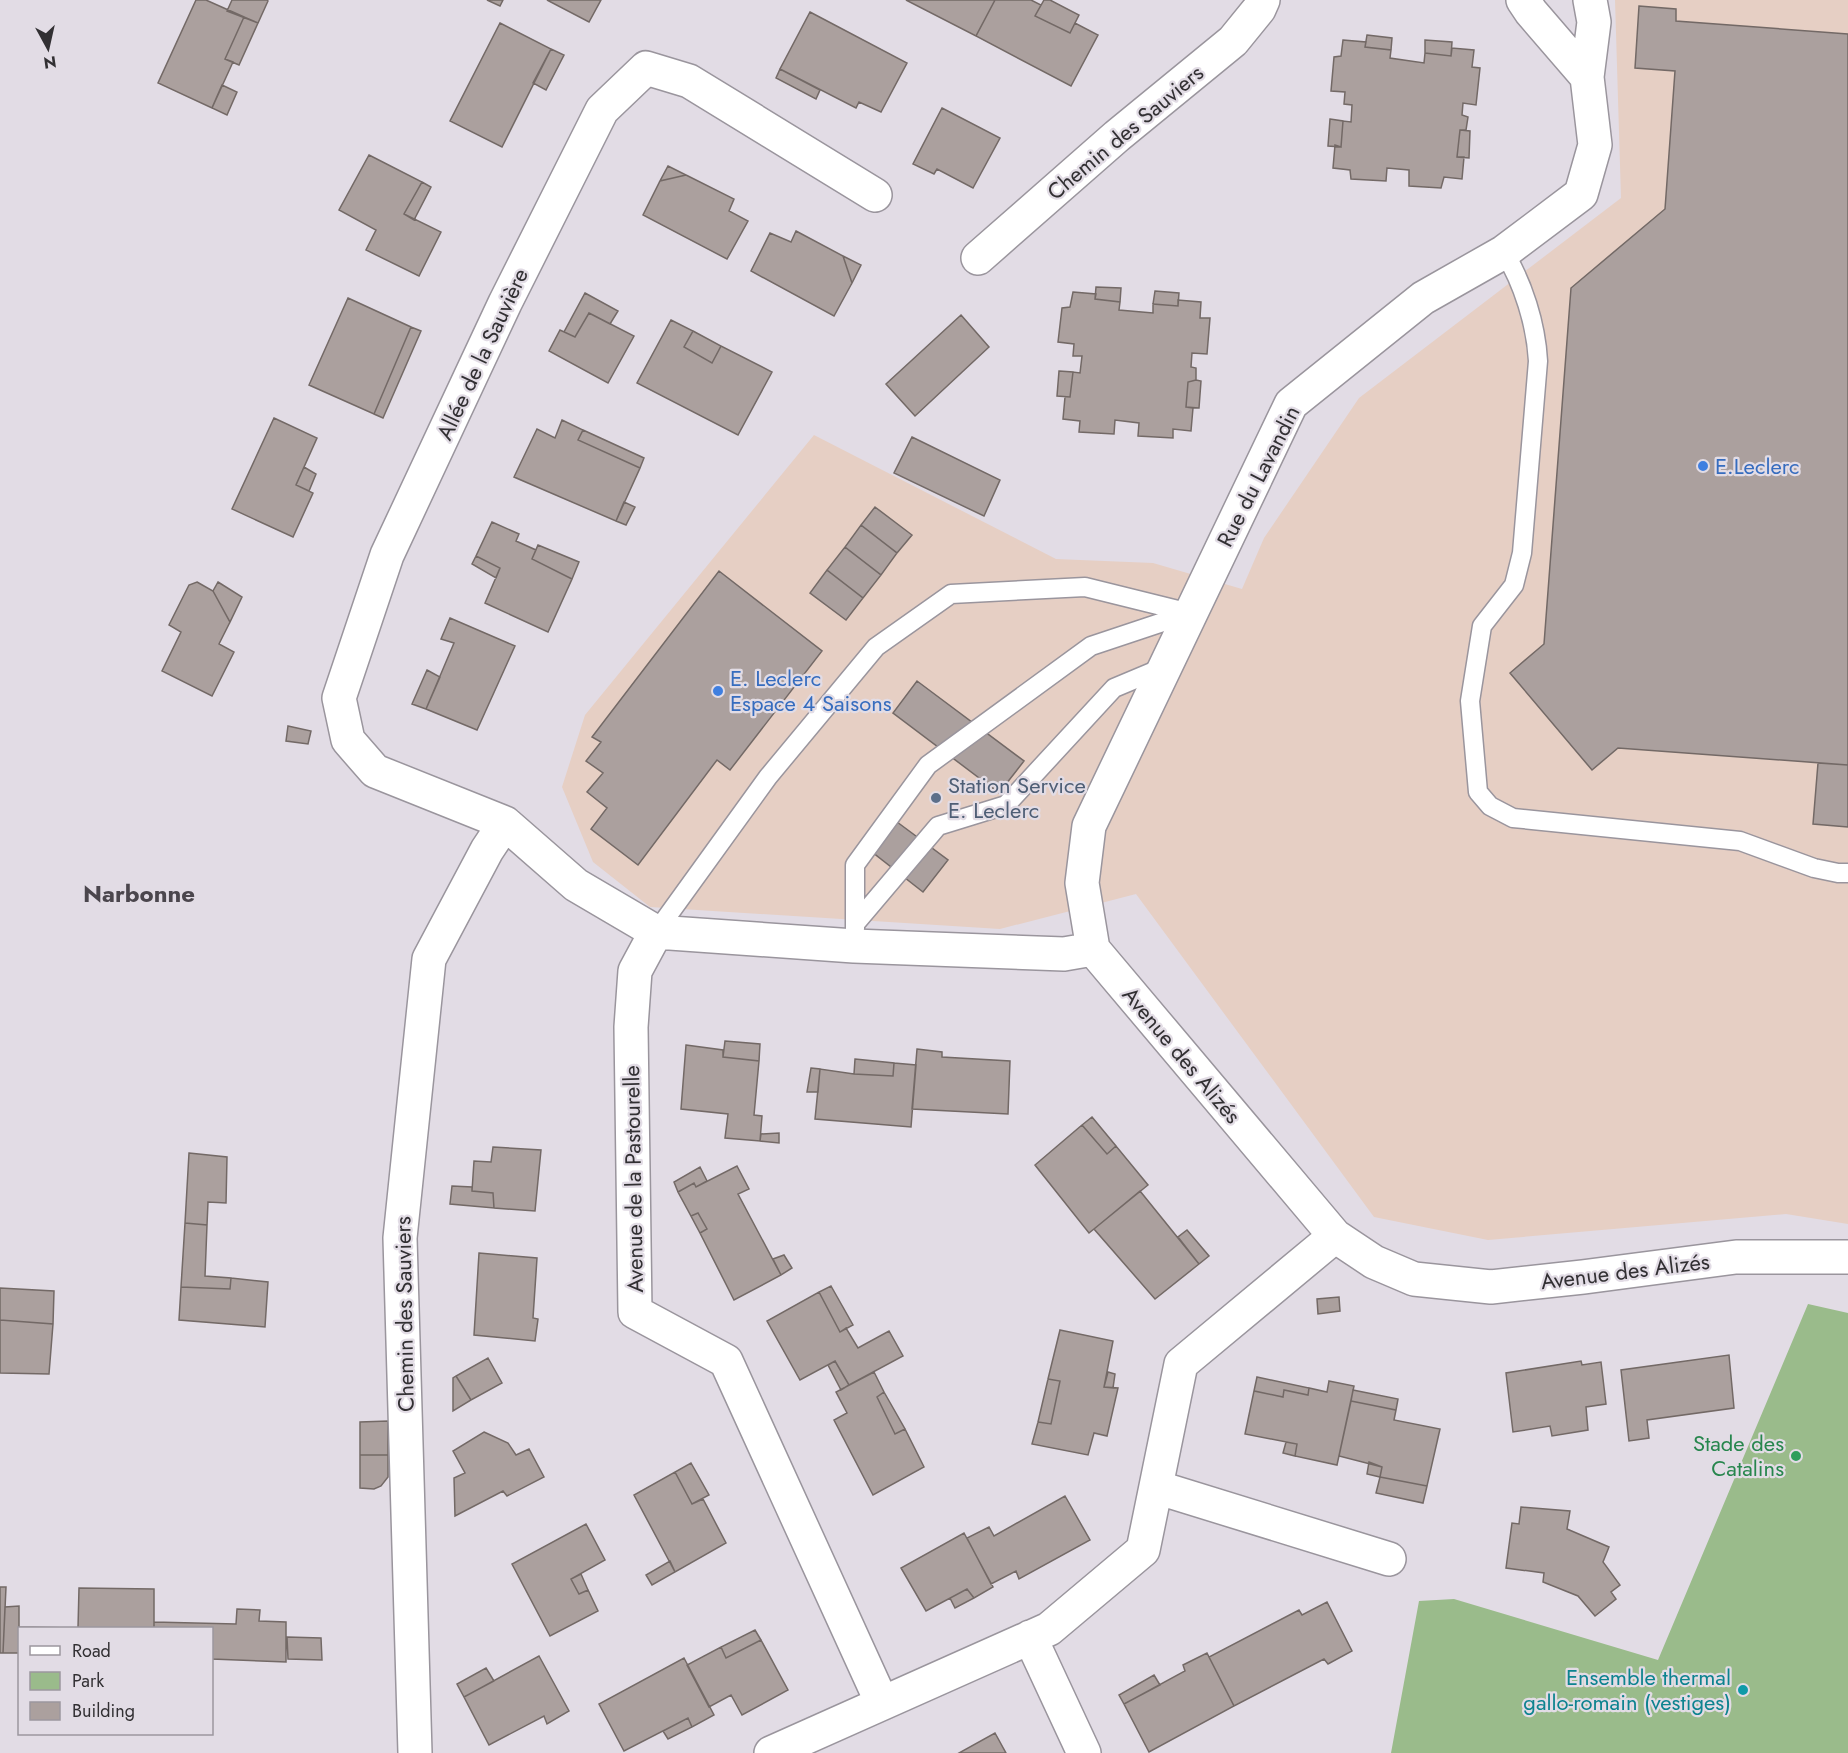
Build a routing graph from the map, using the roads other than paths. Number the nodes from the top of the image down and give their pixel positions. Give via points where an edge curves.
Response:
1 (1263, 0) edge
2 (1523, 0) edge
3 (1590, 0) edge
4 (1587, 77) junction
5 (875, 195) dead end
6 (1503, 252) junction
7 (978, 258) dead end
8 (1190, 614) junction
9 (1164, 667) junction
10 (505, 823) junction
11 (1848, 873) edge
12 (656, 932) junction
13 (854, 935) junction
14 (1093, 949) junction
15 (1335, 1236) junction
16 (1848, 1257) edge
17 (1156, 1487) junction
18 (1389, 1559) dead end
19 (1030, 1637) junction
20 (882, 1703) junction
21 (415, 1753) edge
22 (771, 1753) edge
23 (1084, 1753) edge

1 - 7 street, Chemin des Sauviers via 1233,41
2 - 4 street
3 - 4 street, Rue du Lavandin via 1594,22
4 - 6 street, Rue du Lavandin via 1595,145 1581,194
5 - 10 street, Allée de la Sauvière via 689,81 646,68 602,110 505,303 387,555 339,698 348,740 375,771
6 - 8 street, Rue du Lavandin via 1423,298 1291,404
6 - 11 lane via 1514,269 1537,338 1538,361 1522,553 1514,585 1482,626 1470,702 1478,792 1490,806 1513,818 1740,841 1814,868
8 - 9 street, Rue du Lavandin
8 - 12 lane via 1085,587 951,594 876,647 768,777
8 - 13 lane via 1091,646 928,765 855,865
9 - 13 lane via 1114,687 1006,804 938,826
9 - 14 street, Rue du Lavandin via 1089,826 1082,883
10 - 12 street via 576,885
10 - 21 street, Chemin des Sauviers via 429,959 400,1238
12 - 13 street
12 - 20 street, Avenue de la Pastourelle via 635,971 631,1027 635,1312 726,1361
13 - 14 street via 1064,954
14 - 15 street, Avenue des Alizés
15 - 16 street, Avenue des Alizés via 1374,1262 1414,1279 1491,1287 1736,1257
15 - 17 street via 1180,1364
17 - 18 street
17 - 19 street via 1143,1550 1049,1629
19 - 20 street
19 - 23 street
20 - 22 street

